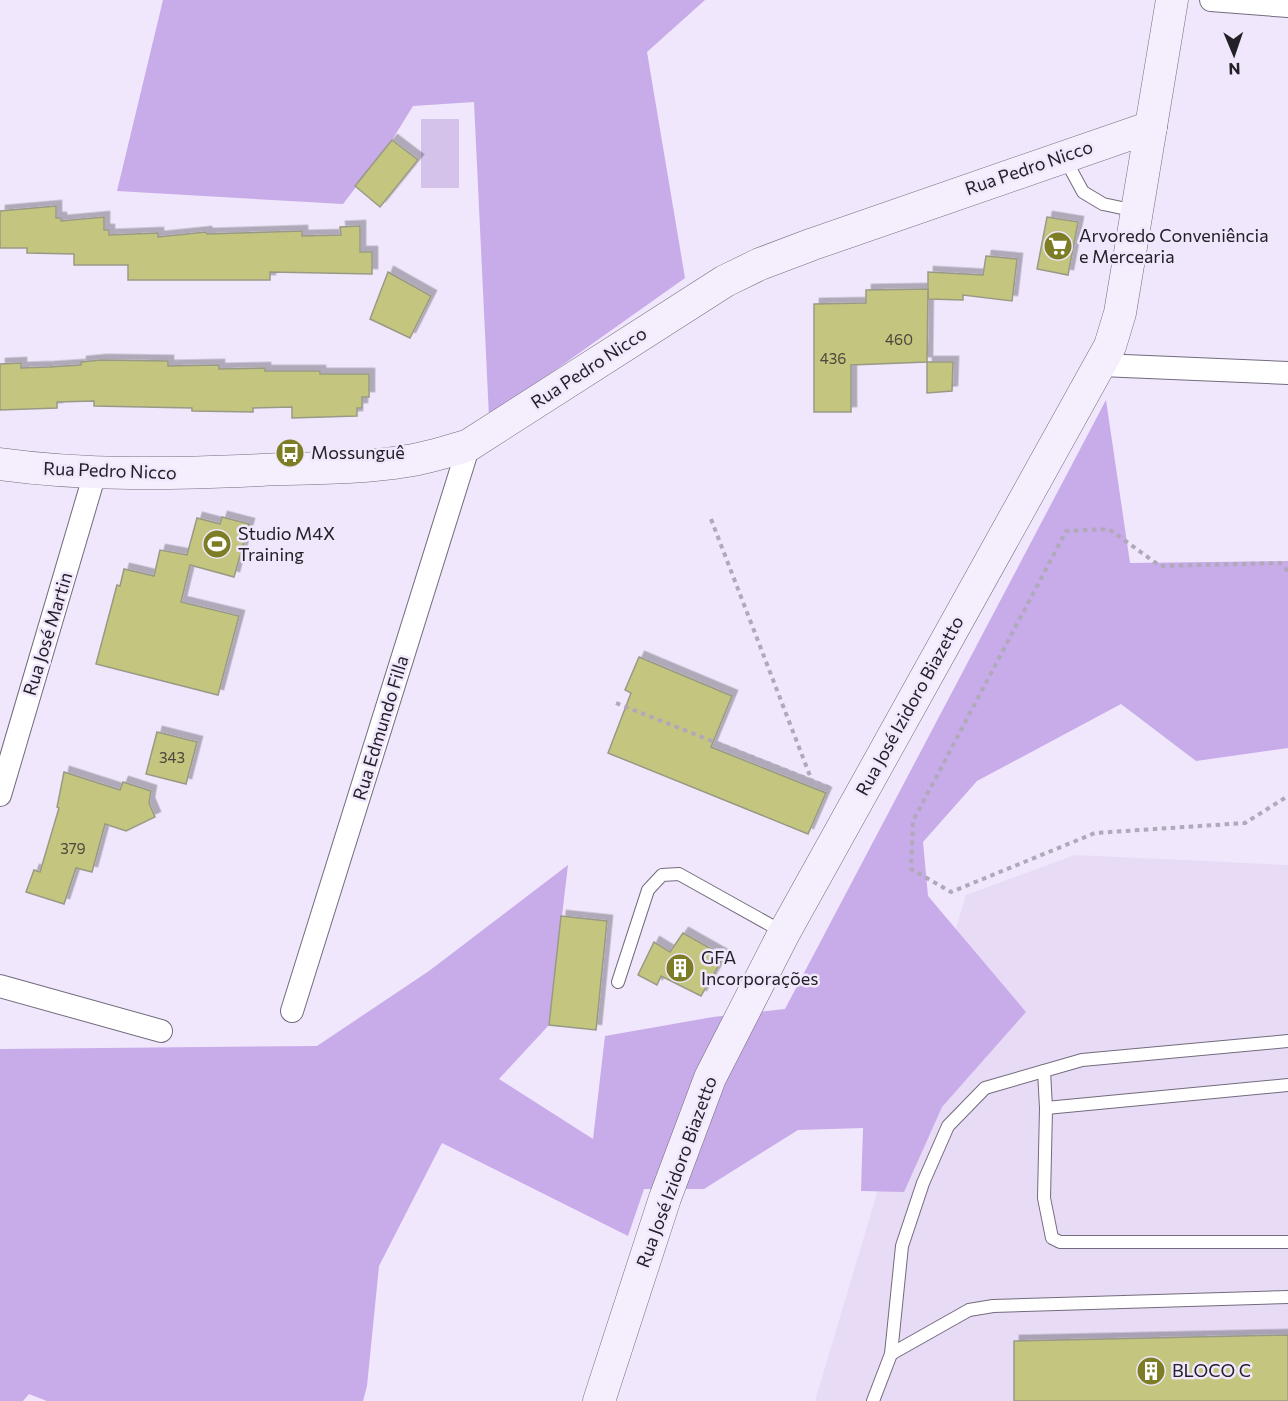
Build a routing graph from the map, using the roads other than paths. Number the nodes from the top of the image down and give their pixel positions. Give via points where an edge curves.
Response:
1 (1172, 0) edge
2 (1211, 0) edge
3 (1288, 6) edge
4 (1151, 127) junction
5 (1064, 156) junction
6 (1137, 211) junction
7 (1101, 364) junction
8 (1288, 373) edge
9 (469, 445) junction
10 (0, 464) edge
11 (95, 473) junction
12 (0, 795) edge
13 (784, 933) junction
14 (618, 982) dead end
15 (0, 986) edge
16 (292, 1011) dead end
17 (161, 1031) dead end
18 (1288, 1041) edge
19 (1044, 1071) junction
20 (1288, 1085) edge
21 (1046, 1108) junction
22 (1288, 1242) edge
23 (1288, 1297) edge
24 (891, 1354) junction
25 (599, 1401) edge
26 (873, 1401) edge

1 - 4 street, Rua José Izidoro Biazetto
2 - 3 street
4 - 5 street, Rua Pedro Nicco
4 - 6 street, Rua José Izidoro Biazetto
5 - 6 lane via 1083,192 1103,204
5 - 9 street, Rua Pedro Nicco via 805,246 743,273 700,296
6 - 7 street, Rua José Izidoro Biazetto via 1116,328
7 - 8 street
7 - 13 street, Rua José Izidoro Biazetto
9 - 11 street, Rua Pedro Nicco via 408,461 372,465
9 - 16 street, Rua Edmundo Filla
10 - 11 street, Rua Pedro Nicco
11 - 12 street, Rua José Martin
13 - 14 lane via 679,874 662,874 648,890
13 - 25 street, Rua José Izidoro Biazetto via 710,1078 687,1134
15 - 17 street
18 - 19 lane via 1082,1060
19 - 21 lane
19 - 24 lane via 985,1089 948,1126 902,1246
20 - 21 lane
21 - 22 lane via 1044,1198 1052,1238 1059,1242
23 - 24 lane via 993,1306 969,1310
24 - 26 lane

